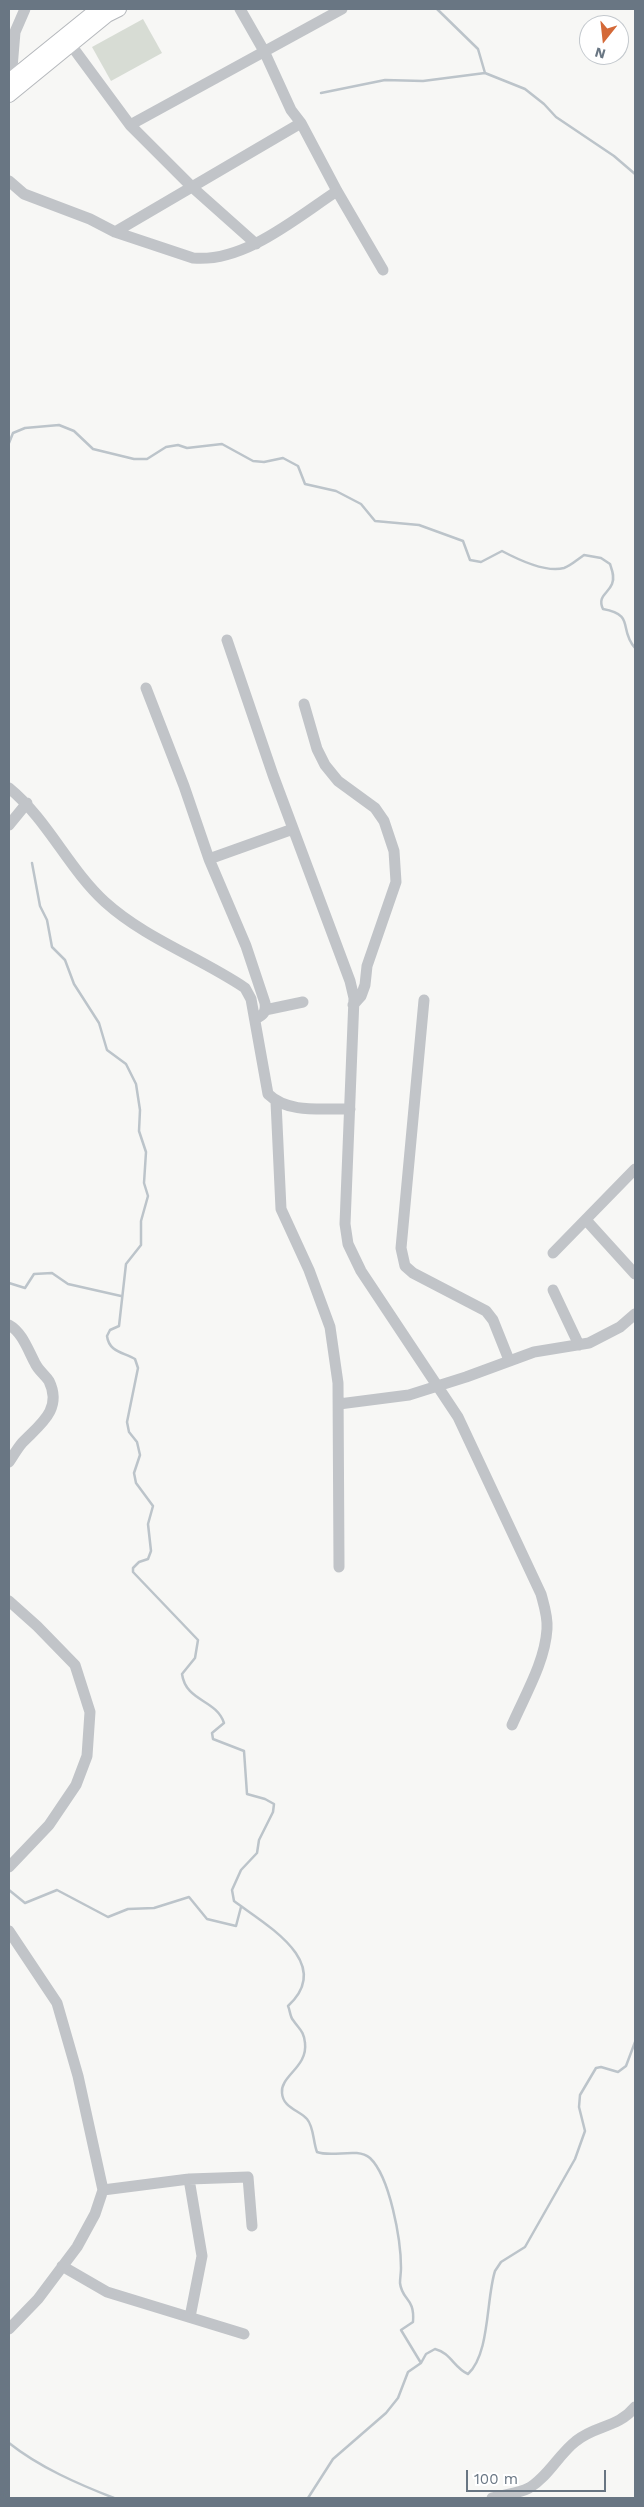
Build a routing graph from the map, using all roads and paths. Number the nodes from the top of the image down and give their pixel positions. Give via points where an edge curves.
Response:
1 (24, 9) edge
2 (98, 9) edge
3 (119, 9) edge
4 (240, 9) edge
5 (342, 9) edge
6 (71, 45) junction
7 (264, 51) junction
8 (10, 80) edge
9 (9, 95) edge
10 (302, 123) junction
11 (130, 125) junction
12 (9, 181) edge
13 (192, 187) junction
14 (337, 191) junction
15 (115, 232) junction
16 (256, 244) junction
17 (383, 270) dead end
18 (227, 640) dead end
19 (146, 688) dead end
20 (304, 704) dead end
21 (9, 788) edge
22 (27, 802) junction
23 (9, 824) edge
24 (293, 830) junction
25 (209, 859) junction
26 (424, 1000) dead end
27 (303, 1002) dead end
28 (353, 1005) junction
29 (265, 1010) junction
30 (255, 1019) junction
31 (276, 1102) junction
32 (350, 1109) junction
33 (635, 1169) edge
34 (586, 1220) junction
35 (552, 1253) dead end
36 (635, 1274) edge
37 (553, 1290) dead end
38 (635, 1314) edge
39 (9, 1325) edge
40 (579, 1345) junction
41 (509, 1360) junction
42 (439, 1386) junction
43 (339, 1404) junction
44 (9, 1462) edge
45 (339, 1567) dead end
46 (9, 1601) edge
47 (512, 1725) dead end
48 (9, 1867) edge
49 (9, 1931) edge
50 (189, 2179) junction
51 (103, 2190) junction
52 (252, 2226) dead end
53 (62, 2266) junction
54 (190, 2317) junction
55 (9, 2330) edge
56 (244, 2334) dead end
57 (635, 2407) edge
58 (492, 2498) edge

1 - 8 street via 14,32
2 - 8 main road
3 - 6 main road
4 - 7 street
5 - 7 street
6 - 9 main road
6 - 11 street
7 - 10 street via 291,110
7 - 11 street
10 - 13 street
10 - 14 street
11 - 13 street
12 - 15 street via 24,194
13 - 15 street
13 - 16 street
14 - 16 street
14 - 17 street
15 - 16 street via 206,260
18 - 24 street
19 - 25 street
20 - 28 street via 325,765 338,781 375,808 384,821 394,851 396,882 367,966 365,985
21 - 22 street
22 - 23 street
22 - 30 street via 84,881 106,903 145,932 245,988
24 - 25 street
24 - 28 street via 350,981
25 - 29 street via 246,946
26 - 41 street via 401,1248 406,1266 413,1273 486,1311 493,1320
27 - 29 street
28 - 32 street
29 - 30 street
30 - 31 street via 268,1094
31 - 32 street via 292,1107
31 - 43 street via 281,1209 330,1327
32 - 42 street via 348,1244 361,1271
33 - 34 street
34 - 35 street
34 - 36 street
37 - 40 street
38 - 40 street via 602,1338
39 - 44 street via 20,1335 49,1382 53,1397 51,1413
40 - 41 street via 534,1352
41 - 42 street
42 - 43 street via 409,1395
42 - 47 street via 458,1417 546,1611 547,1629 541,1657
43 - 45 street
46 - 48 street via 75,1666 90,1712 86,1756 76,1785 49,1825
49 - 51 street via 57,2003 78,2076
50 - 51 street
50 - 52 street via 248,2177
50 - 54 street via 202,2256
51 - 53 street via 95,2214
53 - 54 street via 107,2292
53 - 55 street via 38,2299
54 - 56 street
57 - 58 street via 616,2424 576,2440 531,2487 512,2495

